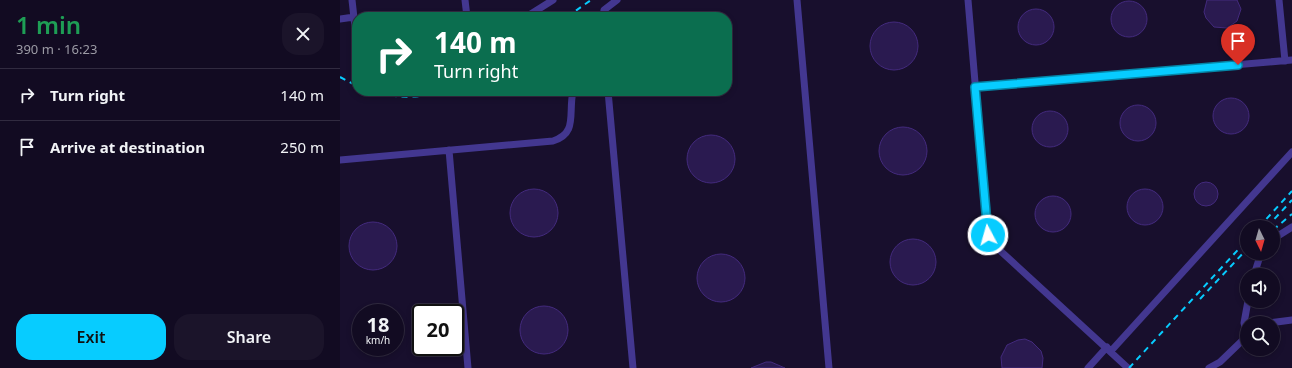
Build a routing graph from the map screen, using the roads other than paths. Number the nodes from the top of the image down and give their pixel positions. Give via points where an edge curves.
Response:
1 (352, 0) edge
2 (465, 0) edge
3 (553, 0) edge
4 (617, 0) edge
5 (796, 0) edge
6 (968, 0) edge
7 (1279, 0) edge
8 (353, 12) edge
9 (466, 12) edge
10 (534, 12) edge
11 (604, 12) edge
12 (352, 17) edge
13 (340, 20) edge
14 (1288, 60) edge
15 (975, 87) junction
16 (572, 96) edge
17 (608, 96) edge
18 (449, 150) junction
19 (1292, 152) edge
20 (340, 160) edge
21 (1292, 227) edge
22 (1280, 235) edge
23 (1292, 320) edge
24 (1280, 322) edge
25 (1240, 343) edge
26 (1109, 349) junction
27 (468, 368) edge
28 (633, 368) edge
29 (829, 368) edge
30 (1088, 368) edge
31 (1128, 368) edge
32 (1209, 368) edge

1 - 8 lane
2 - 9 lane
3 - 10 lane
4 - 11 lane
5 - 29 lane
6 - 15 lane
7 - 14 lane
12 - 13 lane
14 - 15 lane
15 - 26 lane via 988,235 994,245
16 - 18 lane via 570,130 564,138
17 - 28 lane
18 - 20 lane
18 - 27 lane
19 - 26 lane
21 - 22 lane
23 - 24 lane
25 - 32 lane via 1220,362
26 - 30 lane
26 - 31 lane

